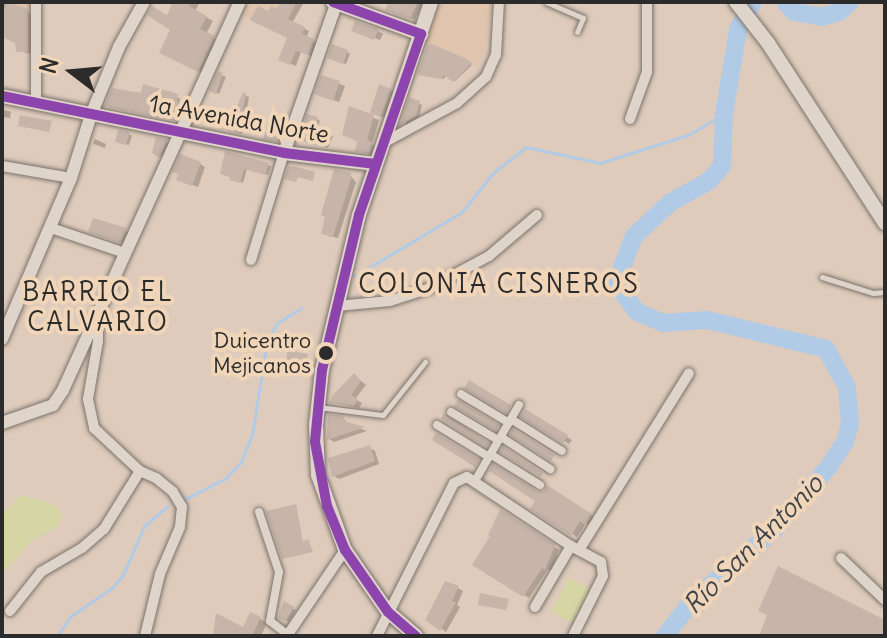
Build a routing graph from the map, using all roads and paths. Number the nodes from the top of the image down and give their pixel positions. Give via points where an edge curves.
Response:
1 (36, 2) edge
2 (144, 2) edge
3 (240, 2) edge
4 (431, 2) edge
5 (499, 2) edge
6 (546, 2) edge
7 (647, 2) edge
8 (736, 2) edge
9 (336, 3) edge
10 (577, 32) dead end
11 (421, 34) junction
12 (2, 96) edge
13 (36, 102) junction
14 (91, 115) junction
15 (630, 119) dead end
16 (181, 132) junction
17 (383, 143) junction
18 (284, 153) junction
19 (375, 164) junction
20 (2, 166) edge
21 (71, 178) junction
22 (537, 215) dead end
23 (885, 223) edge
24 (51, 228) junction
25 (125, 253) junction
26 (251, 260) dead end
27 (822, 277) dead end
28 (885, 292) edge
29 (337, 306) junction
30 (98, 314) junction
31 (2, 339) edge
32 (425, 362) dead end
33 (689, 373) dead end
34 (461, 394) dead end
35 (519, 405) dead end
36 (317, 407) junction
37 (451, 412) dead end
38 (510, 421) junction
39 (2, 423) edge
40 (437, 425) dead end
41 (500, 438) junction
42 (562, 451) dead end
43 (490, 455) junction
44 (550, 469) dead end
45 (140, 471) junction
46 (475, 481) junction
47 (540, 485) dead end
48 (259, 512) dead end
49 (575, 548) junction
50 (345, 550) junction
51 (841, 558) dead end
52 (885, 600) edge
53 (535, 607) dead end
54 (10, 611) dead end
55 (388, 612) junction
56 (145, 636) edge
57 (288, 636) edge
58 (377, 636) edge
59 (416, 636) edge
60 (573, 636) edge

1 - 13 street
2 - 14 street
3 - 16 street
4 - 11 main road
5 - 17 street via 496,55 486,77 457,103
6 - 10 lane via 583,18
7 - 15 street via 647,72
8 - 23 main road via 774,51
9 - 11 main road
9 - 18 street
11 - 17 main road
12 - 13 main road, 1a Avenida Norte
13 - 14 main road, 1a Avenida Norte
14 - 16 main road, 1a Avenida Norte
14 - 21 street
16 - 18 main road, 1a Avenida Norte via 214,134
16 - 25 street
17 - 19 main road
18 - 19 main road, 1a Avenida Norte
18 - 26 street
19 - 29 main road
20 - 21 street
21 - 24 street
22 - 29 street via 489,256 428,289 390,301
24 - 25 street
24 - 31 street
25 - 30 street
27 - 28 lane
29 - 36 main road
30 - 39 street via 53,405
30 - 45 street via 88,399 91,416 101,437
32 - 36 lane via 383,415
33 - 49 street
34 - 38 street
35 - 38 street
36 - 50 main road via 318,475
37 - 41 street
38 - 41 street
38 - 42 street
40 - 43 street
41 - 43 street
41 - 44 street
43 - 46 street
43 - 47 street
45 - 54 street via 104,529 41,572
45 - 56 street via 173,492 183,518 160,574
46 - 49 street
46 - 55 street via 467,477 454,483
48 - 57 street via 279,572 270,621
49 - 53 street
49 - 60 street via 601,562 603,576
50 - 55 main road
50 - 57 street
51 - 52 street
55 - 58 street
55 - 59 main road

